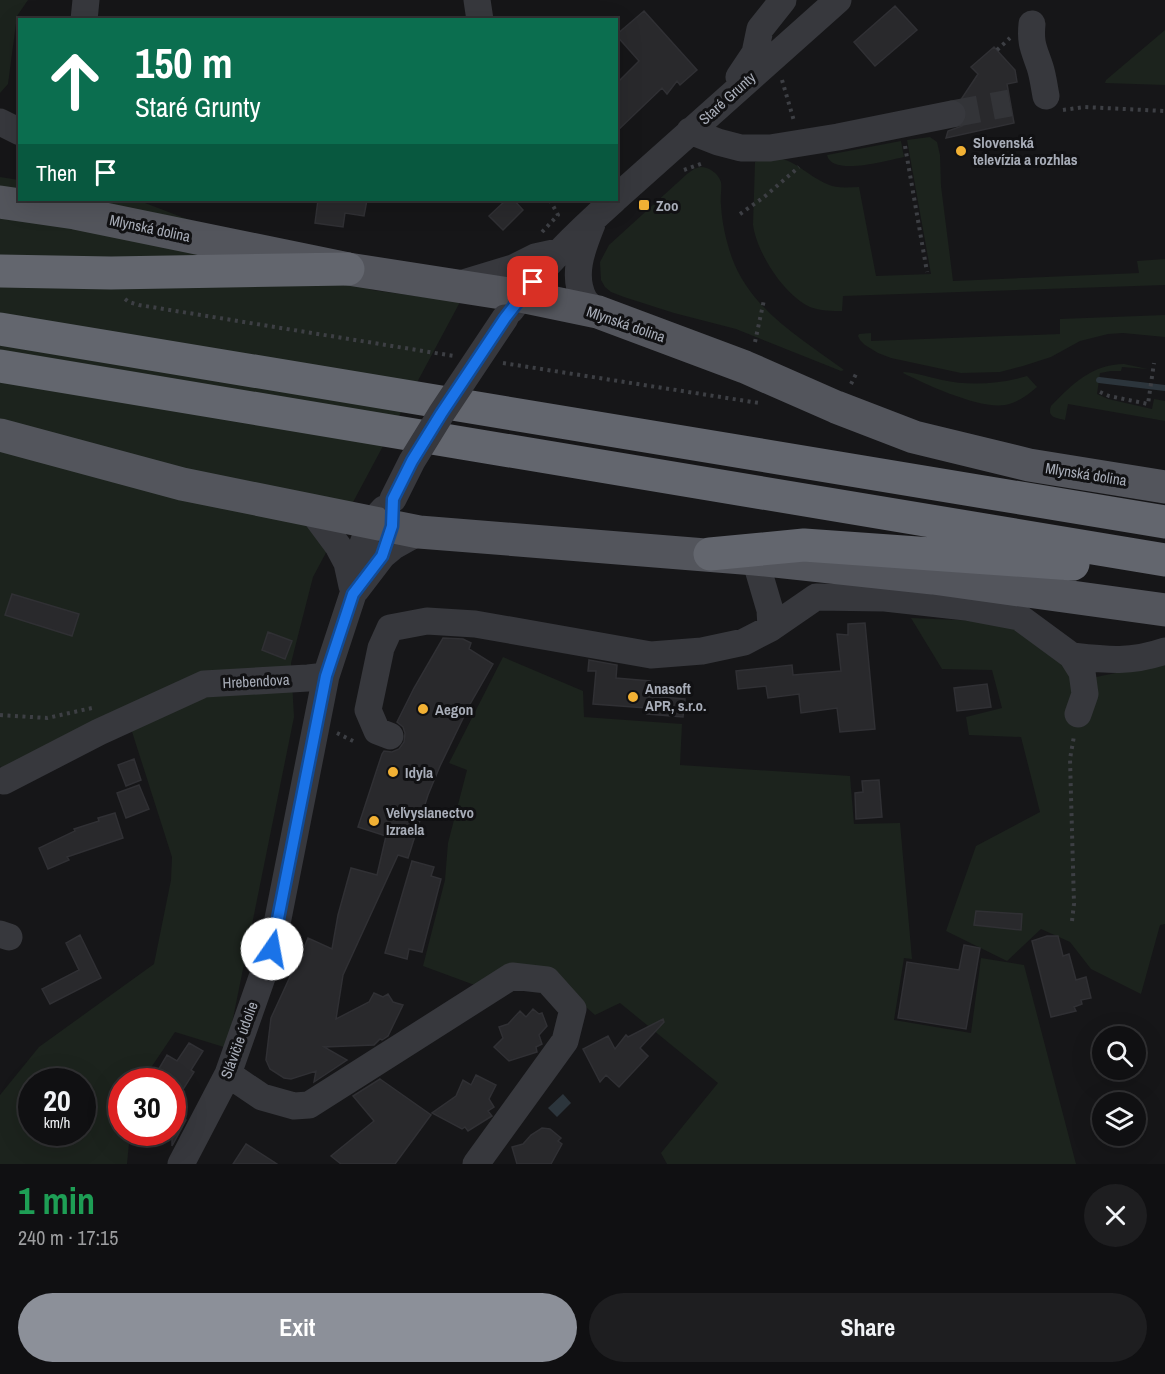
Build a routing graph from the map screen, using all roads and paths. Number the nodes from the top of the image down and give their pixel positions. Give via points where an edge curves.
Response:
1 (86, 0) edge
2 (477, 0) edge
3 (485, 0) edge
4 (498, 0) edge
5 (783, 0) edge
6 (838, 0) edge
7 (84, 18) edge
8 (480, 18) edge
9 (1032, 24) dead end
10 (782, 79) dead end
11 (721, 103) junction
12 (1051, 103) joint
13 (1165, 111) edge
14 (952, 114) tunnel mouth
15 (0, 122) edge
16 (796, 128) dead end
17 (18, 131) edge
18 (690, 131) junction
19 (908, 157) dead end
20 (807, 160) dead end
21 (703, 163) dead end
22 (682, 171) dead end
23 (618, 196) edge
24 (551, 201) edge
25 (613, 201) edge
26 (0, 202) edge
27 (112, 210) edge
28 (740, 214) dead end
29 (558, 215) dead end
30 (594, 219) junction
31 (558, 252) junction
32 (348, 269) junction
33 (0, 271) edge
34 (927, 273) dead end
35 (455, 285) junction
36 (764, 300) dead end
37 (513, 307) junction
38 (598, 312) junction
39 (0, 329) edge
40 (755, 342) dead end
41 (1154, 363) dead end
42 (0, 366) edge
43 (856, 374) dead end
44 (851, 384) dead end
45 (1100, 392) dead end
46 (0, 435) edge
47 (1165, 487) edge
48 (312, 511) junction
49 (1165, 522) edge
50 (391, 527) junction
51 (710, 554) junction
52 (755, 559) junction
53 (1165, 560) edge
54 (1165, 571) edge
55 (353, 594) junction
56 (1165, 609) edge
57 (771, 628) junction
58 (1165, 651) edge
59 (1072, 656) junction
60 (317, 677) junction
61 (1078, 714) joint
62 (390, 736) dead end
63 (4, 781) dead end
64 (1072, 921) dead end
65 (228, 1074) junction
66 (477, 1162) edge
67 (181, 1164) edge

1 - 7 street
2 - 8 street
3 - 4 street
5 - 11 street via 760,29 755,53
6 - 11 street, Staré Grunty
9 - 12 street via 1033,49
10 - 16 path
11 - 18 street, Staré Grunty
12 - 13 path
14 - 18 street via 770,148 741,148
15 - 17 street
18 - 23 street, Staré Grunty
19 - 34 path
20 - 28 path
21 - 22 path
24 - 29 path
25 - 30 street, Staré Grunty
26 - 27 main road, Mlynská dolina via 75,213
27 - 32 main road, Mlynská dolina
30 - 31 street, Staré Grunty
30 - 38 street via 580,257 578,279 584,300
31 - 35 street
31 - 37 street, Staré Grunty
32 - 33 highway
32 - 35 main road, Mlynská dolina
35 - 37 main road, Mlynská dolina
36 - 40 path
37 - 38 main road, Mlynská dolina
37 - 50 street, Staré Grunty, bridge via 412,461
38 - 47 main road, Mlynská dolina via 914,437 1029,465
39 - 49 highway
41 - 45 path via 1148,404
42 - 53 highway
43 - 44 path
46 - 48 main road via 183,484
48 - 50 main road
48 - 55 street, Slávičie údolie via 347,563
50 - 51 main road via 532,542
50 - 55 street, Slávičie údolie via 362,546
51 - 52 main road
51 - 54 highway via 804,545
52 - 56 main road
52 - 57 street via 770,610
55 - 60 street, Slávičie údolie
57 - 59 street via 816,597 885,598 1019,617
57 - 62 street via 744,642 702,651 651,655 476,624 428,621 390,628 381,648 368,710 377,731
58 - 59 street via 1145,658 1109,660
59 - 61 street via 1082,672 1085,694
60 - 63 street, Hrebendova via 204,684
60 - 65 street, Slávičie údolie via 272,949
61 - 64 path via 1070,759
65 - 66 street via 262,1097 309,1106 512,976 547,980 573,1009 565,1041
65 - 67 street, Slávičie údolie

